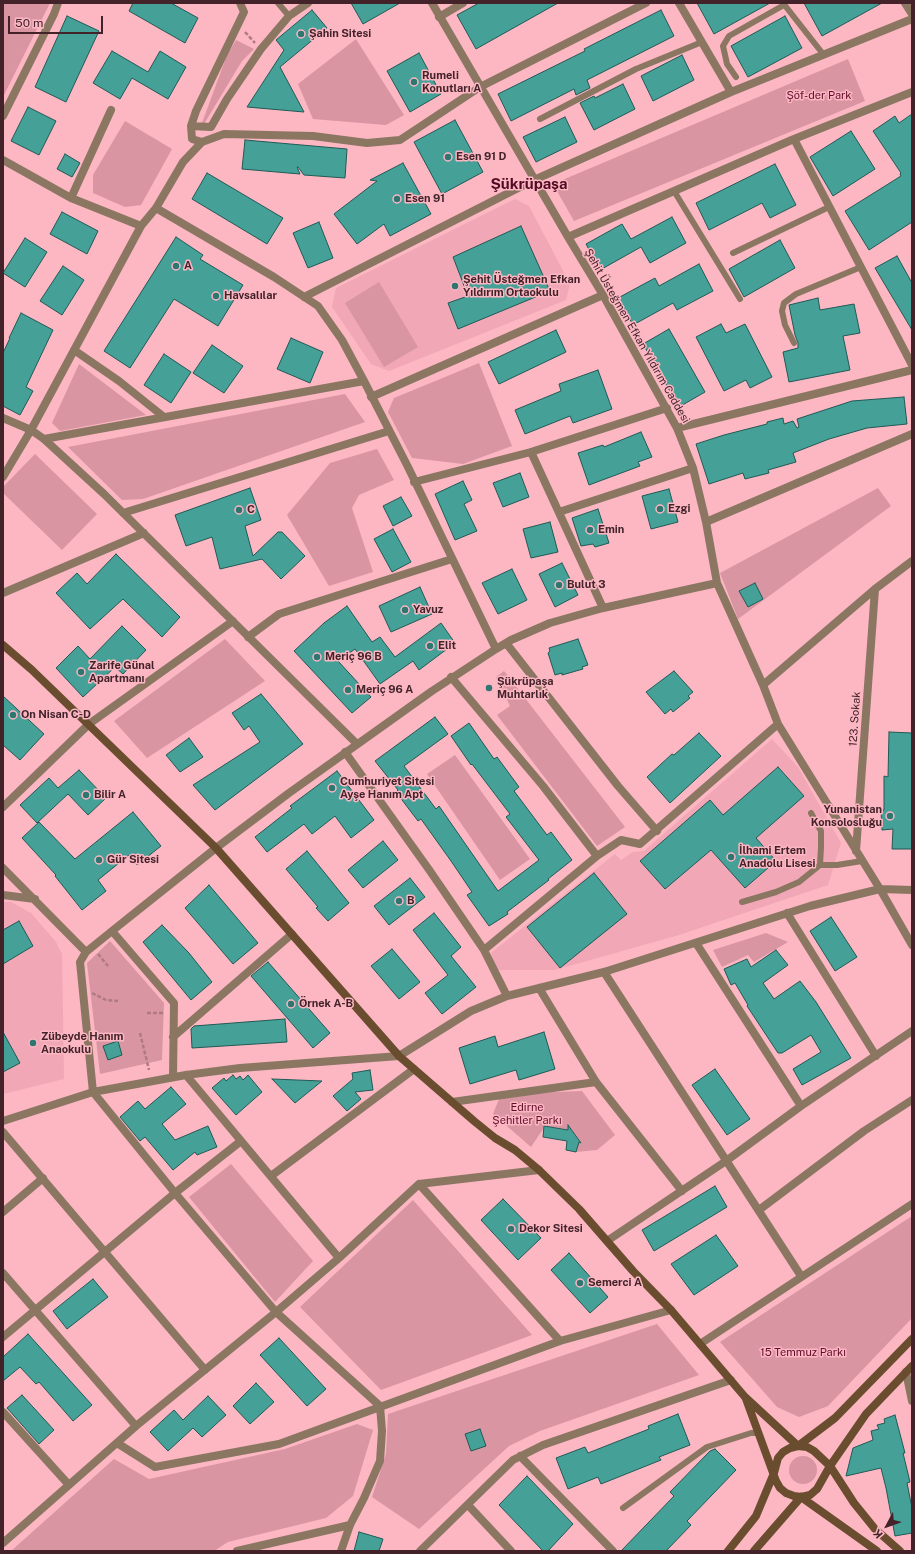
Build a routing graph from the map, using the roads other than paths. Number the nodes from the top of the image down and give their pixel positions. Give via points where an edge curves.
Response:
1 (58, 3) edge
2 (240, 3) edge
3 (278, 3) edge
4 (308, 3) edge
5 (432, 3) edge
6 (463, 3) edge
7 (646, 3) edge
8 (679, 3) edge
9 (905, 3) edge
10 (783, 4) edge
11 (912, 14) edge
12 (289, 16) junction
13 (439, 17) junction
14 (912, 19) edge
15 (702, 42) junction
16 (824, 54) junction
17 (736, 76) dead end
18 (480, 87) junction
19 (731, 92) junction
20 (912, 92) edge
21 (111, 110) dead end
22 (3, 116) edge
23 (540, 119) dead end
24 (191, 126) junction
25 (794, 139) junction
26 (202, 142) junction
27 (3, 160) edge
28 (534, 180) junction
29 (674, 191) junction
30 (72, 198) junction
31 (829, 207) junction
32 (156, 208) junction
33 (141, 226) junction
34 (568, 237) junction
35 (734, 253) dead end
36 (861, 267) junction
37 (604, 296) junction
38 (304, 297) junction
39 (740, 298) dead end
40 (794, 343) dead end
41 (74, 350) junction
42 (912, 365) edge
43 (912, 370) edge
44 (364, 382) junction
45 (371, 397) junction
46 (667, 408) junction
47 (164, 417) junction
48 (3, 418) edge
49 (678, 428) junction
50 (31, 430) junction
51 (389, 431) junction
52 (912, 434) edge
53 (44, 439) junction
54 (531, 452) junction
55 (692, 468) junction
56 (3, 477) edge
57 (414, 482) junction
58 (123, 512) junction
59 (559, 512) junction
60 (706, 522) junction
61 (144, 533) junction
62 (452, 559) junction
63 (912, 561) edge
64 (716, 583) junction
65 (875, 589) junction
66 (3, 593) edge
67 (603, 608) junction
68 (233, 621) junction
69 (248, 637) junction
70 (506, 643) junction
71 (3, 645) edge
72 (496, 649) junction
73 (451, 677) junction
74 (763, 685) junction
75 (89, 724) junction
76 (778, 724) junction
77 (357, 744) junction
78 (345, 752) junction
79 (3, 807) edge
80 (811, 813) dead end
81 (657, 831) junction
82 (216, 848) junction
83 (856, 851) junction
84 (597, 856) junction
85 (862, 861) junction
86 (820, 865) junction
87 (3, 868) edge
88 (880, 889) junction
89 (912, 890) edge
90 (3, 895) edge
91 (35, 899) junction
92 (742, 902) dead end
93 (787, 913) junction
94 (112, 931) junction
95 (292, 934) junction
96 (696, 943) junction
97 (912, 945) edge
98 (484, 950) junction
99 (86, 952) junction
100 (604, 972) junction
101 (540, 988) junction
102 (507, 996) junction
103 (912, 1031) edge
104 (174, 1037) junction
105 (399, 1056) junction
106 (876, 1056) junction
107 (414, 1069) junction
108 (186, 1075) junction
109 (173, 1077) junction
110 (596, 1082) junction
111 (93, 1092) junction
112 (912, 1100) edge
113 (452, 1102) junction
114 (801, 1106) junction
115 (3, 1122) edge
116 (3, 1132) edge
117 (241, 1141) junction
118 (726, 1161) junction
119 (539, 1170) junction
120 (271, 1176) junction
121 (43, 1178) junction
122 (418, 1184) junction
123 (682, 1191) junction
124 (176, 1193) junction
125 (912, 1204) edge
126 (759, 1210) junction
127 (3, 1212) edge
128 (607, 1241) junction
129 (105, 1252) junction
130 (339, 1258) junction
131 (3, 1273) edge
132 (801, 1276) junction
133 (36, 1309) junction
134 (671, 1310) junction
135 (276, 1312) junction
136 (3, 1337) edge
137 (912, 1340) edge
138 (560, 1341) junction
139 (700, 1344) junction
140 (912, 1366) edge
141 (205, 1370) junction
142 (906, 1372) junction
143 (731, 1380) junction
144 (745, 1397) junction
145 (912, 1401) edge
146 (380, 1406) junction
147 (3, 1412) edge
148 (136, 1426) junction
149 (759, 1434) junction
150 (117, 1443) junction
151 (798, 1446) junction
152 (520, 1456) junction
153 (830, 1466) junction
154 (774, 1473) junction
155 (69, 1485) junction
156 (802, 1497) junction
157 (468, 1505) junction
158 (623, 1508) dead end
159 (350, 1525) junction
160 (3, 1543) edge
161 (237, 1551) edge
162 (341, 1551) edge
163 (420, 1551) edge
164 (511, 1551) edge
165 (612, 1551) edge
166 (728, 1551) edge
167 (754, 1551) edge
168 (877, 1551) edge
169 (900, 1551) edge

1 - 22 street
2 - 24 street via 244,12
3 - 12 lane
4 - 12 street
5 - 13 street, Şehit Üsteğmen Efkan Yıldırım Caddesi
6 - 13 street
7 - 18 street
8 - 15 street
9 - 11 street
10 - 16 lane
10 - 17 lane via 729,36 723,46 727,64
12 - 24 street via 261,49 211,127
13 - 18 street, Şehit Üsteğmen Efkan Yıldırım Caddesi
14 - 16 street
15 - 19 street
15 - 23 lane via 636,69
16 - 19 street
18 - 26 street via 400,140 367,143 313,136 224,134
18 - 28 street, Şehit Üsteğmen Efkan Yıldırım Caddesi
19 - 28 street
20 - 25 street
21 - 30 street
24 - 26 street via 192,139
25 - 29 street
25 - 31 street
26 - 32 street via 184,162
27 - 30 street
28 - 34 street, Şehit Üsteğmen Efkan Yıldırım Caddesi
28 - 38 street
29 - 34 street
29 - 39 lane
30 - 33 street
31 - 35 lane
31 - 36 street
32 - 33 street
32 - 38 street
33 - 41 street
34 - 37 street, Şehit Üsteğmen Efkan Yıldırım Caddesi
36 - 40 lane via 796,294 784,303 782,311
36 - 42 street
37 - 45 street
37 - 46 street, Şehit Üsteğmen Efkan Yıldırım Caddesi
38 - 44 street via 318,306 342,340
41 - 47 street
41 - 50 street
43 - 49 street
44 - 45 street
44 - 47 street
45 - 51 street
46 - 49 street, Şehit Üsteğmen Efkan Yıldırım Caddesi
46 - 54 street
47 - 53 street
48 - 50 street
49 - 55 street, Şehit Üsteğmen Efkan Yıldırım Caddesi
50 - 53 street
50 - 56 street
51 - 57 street
51 - 58 street
52 - 60 street
53 - 58 street
54 - 57 street
54 - 59 street
55 - 59 street
55 - 60 street, Şehit Üsteğmen Efkan Yıldırım Caddesi
57 - 62 street
58 - 61 street
59 - 67 street
60 - 64 street, Şehit Üsteğmen Efkan Yıldırım Caddesi
61 - 66 street
61 - 68 street
62 - 69 street via 279,614
62 - 72 street
63 - 65 street
64 - 67 street
64 - 74 street, Şehit Üsteğmen Efkan Yıldırım Caddesi
65 - 74 street
65 - 83 street, 123. Sokak
67 - 70 street via 550,623
68 - 69 street
68 - 75 street
69 - 77 street
70 - 72 street
70 - 81 street via 618,786
71 - 75 main road
72 - 73 street
73 - 77 street
73 - 84 street via 543,786
74 - 76 street, Şehit Üsteğmen Efkan Yıldırım Caddesi
75 - 79 street
75 - 82 main road
76 - 81 street
76 - 83 street, Şehit Üsteğmen Efkan Yıldırım Caddesi
77 - 78 street
78 - 82 street
78 - 98 street
80 - 86 lane via 821,831
81 - 84 street via 640,844 621,840
82 - 94 street
82 - 95 main road
83 - 85 street, Şehit Üsteğmen Efkan Yıldırım Caddesi
84 - 98 street
85 - 86 lane
85 - 88 street, Şehit Üsteğmen Efkan Yıldırım Caddesi
86 - 92 lane via 799,882
87 - 91 street
88 - 89 street
88 - 93 street
88 - 97 street, Şehit Üsteğmen Efkan Yıldırım Caddesi
90 - 91 street
91 - 99 street
93 - 96 street
93 - 106 street
94 - 99 street
94 - 104 street via 174,1002
95 - 104 street
95 - 105 main road
96 - 100 street
96 - 114 street
98 - 102 street
99 - 111 street via 80,962
100 - 101 street
100 - 118 street
101 - 102 street
101 - 110 street
102 - 105 street via 472,1011
103 - 106 street
104 - 109 street
105 - 107 main road
105 - 108 street via 240,1068
106 - 114 street
107 - 113 main road
107 - 120 street
108 - 109 street
108 - 117 street
109 - 111 street
110 - 113 street
110 - 123 street
111 - 115 street
111 - 124 street
112 - 126 street via 864,1131
113 - 119 main road
114 - 118 street
116 - 121 street
117 - 120 street
117 - 124 street
118 - 123 street
118 - 126 street
119 - 122 street
119 - 128 main road
120 - 130 street
121 - 127 street
121 - 129 street
122 - 130 street
122 - 138 street
123 - 128 street
124 - 129 street
124 - 135 street
125 - 132 street
126 - 132 street
128 - 134 main road
129 - 133 street
129 - 141 street
130 - 135 street
131 - 133 street
132 - 139 street
133 - 136 street
133 - 148 street
134 - 138 street
134 - 139 main road
135 - 141 street
135 - 146 street
137 - 151 main road via 835,1418
138 - 146 street
139 - 143 main road
140 - 142 main road
141 - 148 street
142 - 145 street
142 - 153 main road via 866,1414
143 - 144 main road
143 - 152 street via 543,1445
144 - 149 main road
144 - 151 main road
146 - 150 street via 279,1444 155,1466
146 - 159 street via 380,1461
147 - 155 street
148 - 150 street
149 - 154 main road
149 - 158 lane via 751,1433 707,1447
150 - 155 street
151 - 153 main road via 814,1451
151 - 154 main road via 790,1448 778,1458
152 - 157 street
152 - 165 street
153 - 156 main road via 817,1490
153 - 169 main road via 875,1529
154 - 156 main road via 780,1488 786,1493
154 - 166 main road via 756,1516
155 - 160 street
156 - 167 main road
156 - 168 main road
157 - 163 street
157 - 164 street
159 - 161 street
159 - 162 street

